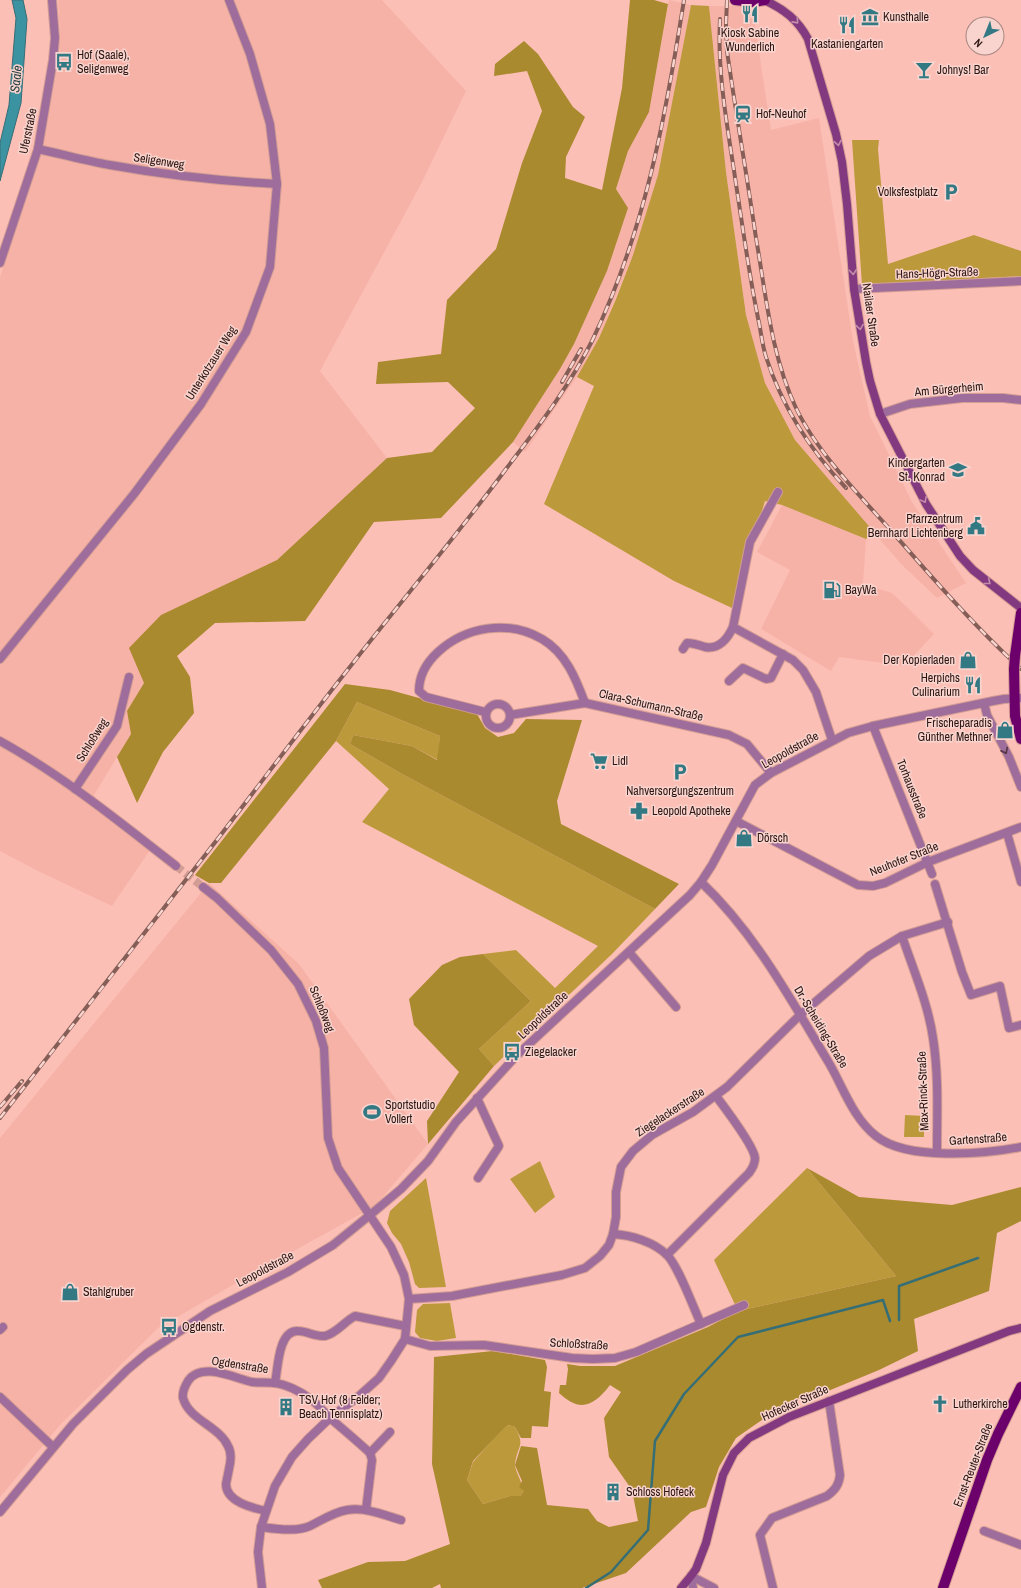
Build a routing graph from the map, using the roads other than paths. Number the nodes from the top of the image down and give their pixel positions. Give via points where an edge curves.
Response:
1 (52, 0) edge
2 (229, 0) edge
3 (735, 0) edge
4 (764, 0) edge
5 (38, 149) junction
6 (277, 184) junction
7 (0, 263) edge
8 (1021, 282) edge
9 (854, 289) junction
10 (1021, 400) edge
11 (880, 414) junction
12 (778, 492) dead end
13 (1021, 608) edge
14 (1021, 613) edge
15 (734, 627) junction
16 (683, 648) dead end
17 (783, 654) junction
18 (0, 659) edge
19 (129, 678) dead end
20 (729, 681) dead end
21 (1017, 698) edge
22 (586, 703) junction
23 (984, 703) junction
24 (486, 712) junction
25 (510, 715) junction
26 (873, 726) junction
27 (1021, 739) edge
28 (832, 740) junction
29 (0, 741) edge
30 (770, 773) junction
31 (1021, 787) edge
32 (75, 789) junction
33 (736, 821) junction
34 (1021, 827) edge
35 (1007, 833) junction
36 (928, 862) junction
37 (176, 866) tunnel mouth
38 (932, 874) dead end
39 (701, 882) junction
40 (1021, 882) edge
41 (935, 884) dead end
42 (203, 887) tunnel mouth
43 (948, 922) junction
44 (902, 936) junction
45 (629, 952) junction
46 (676, 1007) dead end
47 (800, 1015) junction
48 (1021, 1026) edge
49 (716, 1096) junction
50 (477, 1098) junction
51 (1021, 1147) edge
52 (937, 1153) junction
53 (478, 1178) dead end
54 (370, 1215) junction
55 (613, 1234) junction
56 (667, 1255) junction
57 (409, 1299) junction
58 (744, 1305) dead end
59 (1021, 1323) edge
60 (701, 1324) junction
61 (405, 1326) junction
62 (1021, 1328) edge
63 (1009, 1331) junction
64 (405, 1339) junction
65 (275, 1383) junction
66 (1021, 1387) edge
67 (1021, 1391) edge
68 (0, 1396) edge
69 (1015, 1400) junction
70 (829, 1401) junction
71 (330, 1418) junction
72 (390, 1432) dead end
73 (52, 1447) junction
74 (370, 1453) junction
75 (366, 1510) junction
76 (266, 1511) junction
77 (0, 1512) edge
78 (401, 1520) dead end
79 (261, 1527) junction
80 (984, 1531) dead end
81 (1021, 1545) edge
82 (692, 1576) junction
83 (262, 1588) edge
84 (681, 1588) edge
85 (693, 1588) edge
86 (714, 1588) edge
87 (772, 1588) edge
88 (943, 1588) edge

1 - 5 street, Uferstraße via 55,38 53,60
2 - 6 street, Unterkotzauer Weg via 250,54 270,124
3 - 4 main road
4 -> 9 street, Nailaer Straße via 790,15 808,39 842,162
5 - 6 street, Seligenweg via 109,165 180,176
5 - 7 street, Uferstraße
6 - 18 street, Unterkotzauer Weg via 270,268 246,332 201,404 134,494
8 - 9 street, Hans-Högn-Straße
9 -> 11 street, Nailaer Straße via 866,362
10 - 11 street, Am Bürgerheim via 962,398 910,404
11 -> 13 street, Nailaer Straße via 926,504 960,556 973,570
12 - 15 street via 750,542
14 - 21 main road, bridge via 1014,669
15 - 16 street via 717,646 712,648 687,643
15 - 17 street
17 - 20 street via 771,678 766,679 743,668
17 - 28 street via 804,670 816,692
19 - 32 street, Schloßweg via 117,726
21 - 23 street, Leopoldstraße
21 - 27 main road via 1015,716
22 - 24 street via 566,662 542,639 512,629 478,629 448,643 434,655 423,670 419,692 426,697
22 - 25 street, Clara-Schumann-Straße
22 - 30 street, Clara-Schumann-Straße via 729,735 747,744
23 - 26 street, Leopoldstraße
23 -> 31 street via 987,715
24 - 25 street via 492,705 499,703 505,706
24 - 25 street via 487,723 493,728 500,729 506,726
26 - 28 street, Leopoldstraße
26 - 36 street, Torhausstraße
28 - 30 street, Leopoldstraße
29 - 32 street
30 - 33 street, Leopoldstraße via 754,785
32 - 37 street
33 - 36 street, Neuhofer Straße via 858,885 873,886 885,883
33 - 39 street, Leopoldstraße
34 - 35 street, Neuhofer Straße
35 - 36 street, Neuhofer Straße
35 - 40 street
36 - 38 street
39 - 45 street, Leopoldstraße
39 - 47 street, Dr.-Scheiding-Straße via 724,906 771,967
41 - 43 street
42 - 54 street, Schloßweg via 271,950 298,984 316,1022 324,1048 328,1138 338,1168
43 - 44 street, Ziegelackerstraße
43 - 48 street via 971,995 1000,986 1009,1028
44 - 47 street, Ziegelackerstraße via 869,956
44 - 52 street, Max-Rinck-Straße via 923,997 933,1037 937,1073
45 - 46 street
45 - 50 street, Leopoldstraße via 516,1056
47 - 49 street, Ziegelackerstraße via 744,1072
47 - 52 street, Dr.-Scheiding-Straße via 865,1127 895,1147
49 - 55 street, Ziegelackerstraße via 652,1135 633,1151 621,1167 616,1192
49 - 56 street via 751,1146 755,1158 754,1166
50 - 53 street via 499,1146
50 - 54 street, Leopoldstraße via 428,1161 401,1189
51 - 52 street, Gartenstraße via 999,1151
54 - 57 street, Schloßweg via 391,1247 404,1275
54 - 73 street, Leopoldstraße via 327,1248 288,1272 210,1311 146,1354 99,1397
55 - 56 street via 632,1237 652,1245
55 - 57 street, Ziegelackerstraße via 609,1245 600,1256 585,1268 562,1275 452,1296
56 - 60 street via 676,1268
57 - 61 street
58 - 60 street, Schloßstraße
59 - 63 street, Hofecker Straße
60 - 64 street, Schloßstraße via 636,1352 615,1358 593,1359 536,1354 484,1345 430,1346
61 - 64 street
61 - 65 street, Ogdenstraße via 355,1316 330,1334 323,1336 294,1331 288,1334 282,1344
62 - 63 street, Hofecker Straße
63 - 70 street, Hofecker Straße
64 - 71 street via 379,1378
65 - 71 street, Ogdenstraße via 294,1389 309,1398
65 - 76 street, Ogdenstraße via 254,1382 208,1371 197,1372 190,1377 183,1392 187,1406 224,1439 229,1447 231,1456 227,1490 237,1501 248,1507
66 - 69 main road, Ernst-Reuter-Straße
67 - 69 main road, Ernst-Reuter-Straße
68 - 73 street
69 - 88 main road, Ernst-Reuter-Straße via 998,1434
70 - 82 street, Hofecker Straße via 789,1417 749,1438 734,1453 723,1475 706,1543
70 - 87 street via 839,1483 827,1496 772,1518 760,1535
71 - 74 street, Ogdenstraße
71 - 76 street via 292,1457 275,1486
72 - 74 street
73 - 77 street, Leopoldstraße
74 - 75 street via 372,1460
75 - 78 street
75 - 79 street via 346,1510 296,1529
76 - 79 street
79 - 83 street via 258,1552
80 - 81 street
82 - 84 street, Hofecker Straße
82 - 85 street
82 - 86 street

